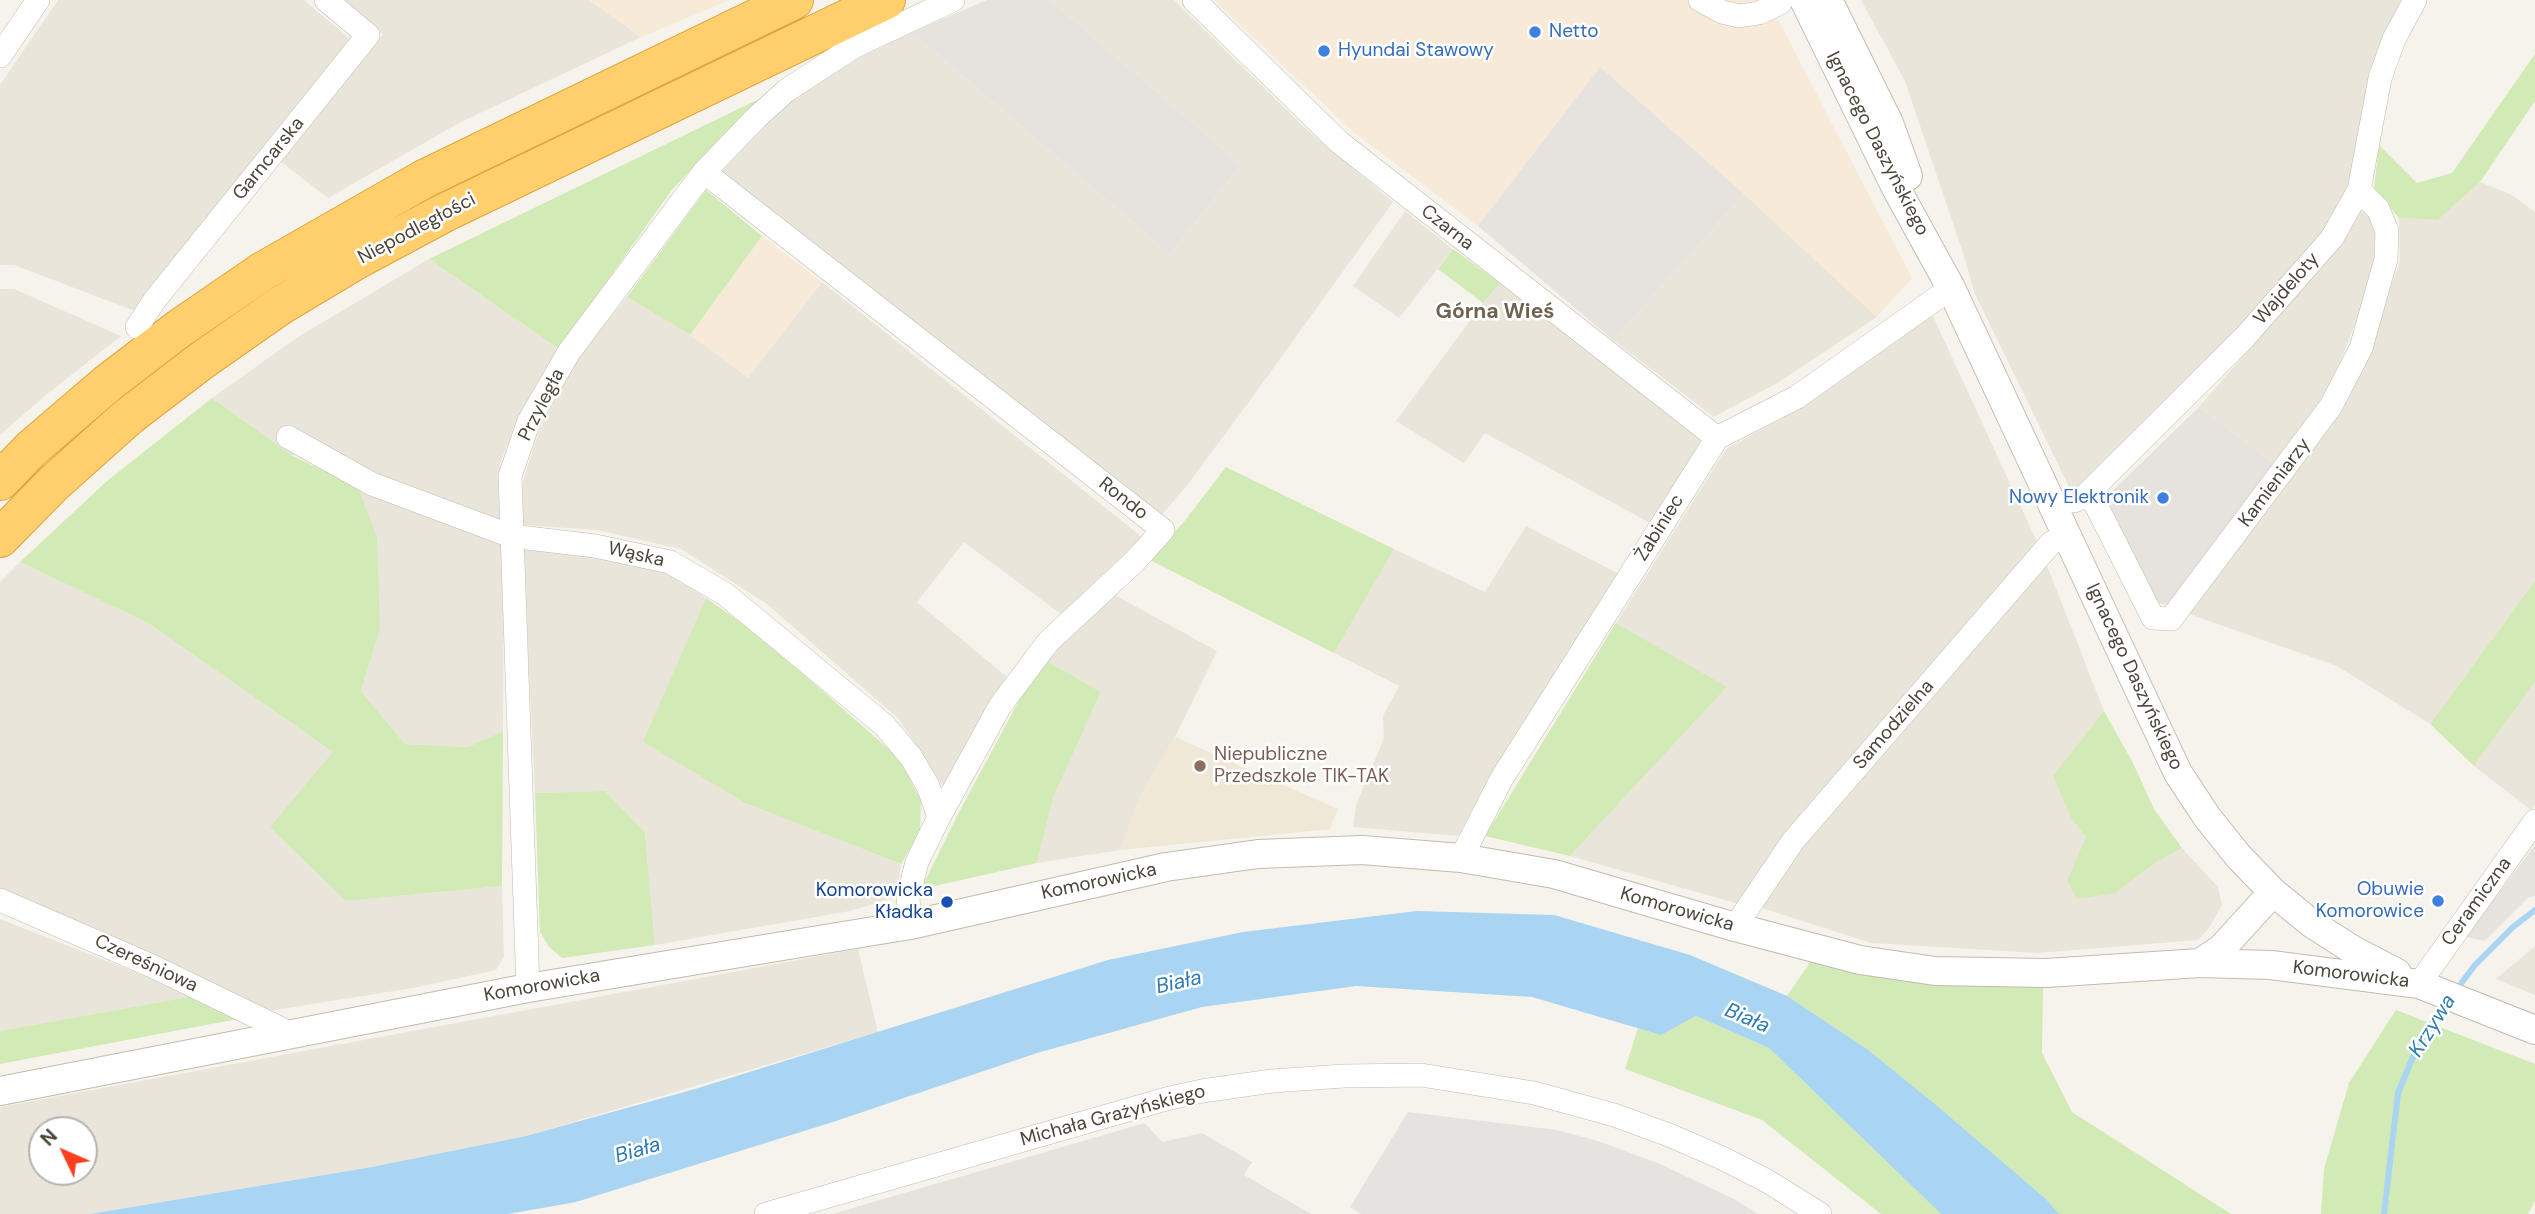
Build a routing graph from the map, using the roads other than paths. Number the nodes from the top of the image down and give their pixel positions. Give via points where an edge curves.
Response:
1 (38, 0) edge
2 (326, 0) edge
3 (794, 0) edge
4 (886, 0) edge
5 (953, 0) edge
6 (1194, 0) edge
7 (1700, 0) edge
8 (2415, 0) edge
9 (1801, 4) edge
10 (0, 57) edge
11 (704, 172) junction
12 (2359, 190) junction
13 (1951, 288) junction
14 (137, 327) dead end
15 (288, 438) dead end
16 (1717, 438) junction
17 (0, 481) edge
18 (2085, 496) junction
19 (2061, 523) junction
20 (511, 536) junction
21 (0, 538) edge
22 (939, 817) junction
23 (2535, 821) edge
24 (1461, 858) junction
25 (2273, 892) junction
26 (0, 900) edge
27 (909, 925) junction
28 (1735, 927) junction
29 (2200, 963) junction
30 (2424, 986) junction
31 (528, 988) junction
32 (2535, 1030) edge
33 (290, 1033) junction
34 (0, 1091) edge
35 (766, 1214) edge
36 (1820, 1214) edge

1 - 10 street
2 - 14 street, Garncarska via 368,35
3 - 17 highway, Niepodległości via 424,179 263,271 108,383
4 - 21 highway, Niepodległości via 444,213 281,305 130,416
5 - 11 street, Przyległa via 824,64 787,90
6 - 16 street, Czarna via 1339,142
7 - 9 street via 1739,16
8 - 12 street, Wajdeloty via 2380,78
9 - 13 street, Ignacego Daszyńskiego via 1889,124
11 - 20 street, Przyległa via 569,352 529,421 510,476
11 - 22 street, Rondo via 1163,530 1048,642 1000,706
12 - 18 street, Wajdeloty via 2332,238 2244,338
12 - 18 street, Kamieniarzy via 2378,209 2387,230 2386,259 2361,348 2331,405 2171,619 2153,618 2095,503
13 - 16 street via 1797,397
13 - 19 street, Ignacego Daszyńskiego
15 - 20 street, Wąska via 372,484
16 - 24 street, Żabiniec via 1502,778
18 - 19 street, Wajdeloty
19 - 25 street, Ignacego Daszyńskiego via 2178,773 2207,817
19 - 28 street, Samodzielna via 2051,543 1793,841
20 - 22 street, Wąska via 595,546 670,562 725,594 884,725 911,757
20 - 31 street, Przyległa
22 - 27 street, Rondo via 917,862 908,898
23 - 30 street, Ceramiczna
24 - 27 street, Komorowicka via 1362,850 1258,854 1166,867
24 - 28 street, Komorowicka via 1554,874
25 - 29 street via 2221,949
25 - 30 street, Ignacego Daszyńskiego via 2353,950
26 - 33 street, Czereśniowa
27 - 31 street, Komorowicka
28 - 29 street, Komorowicka via 1860,960 1936,971 2046,973
29 - 30 street, Komorowicka via 2270,965
30 - 32 street, Komorowicka
31 - 33 street, Komorowicka
33 - 34 street, Komorowicka
35 - 36 street, Michała Grażyńskiego via 1202,1091 1272,1081 1421,1075 1534,1093 1615,1115 1722,1158

